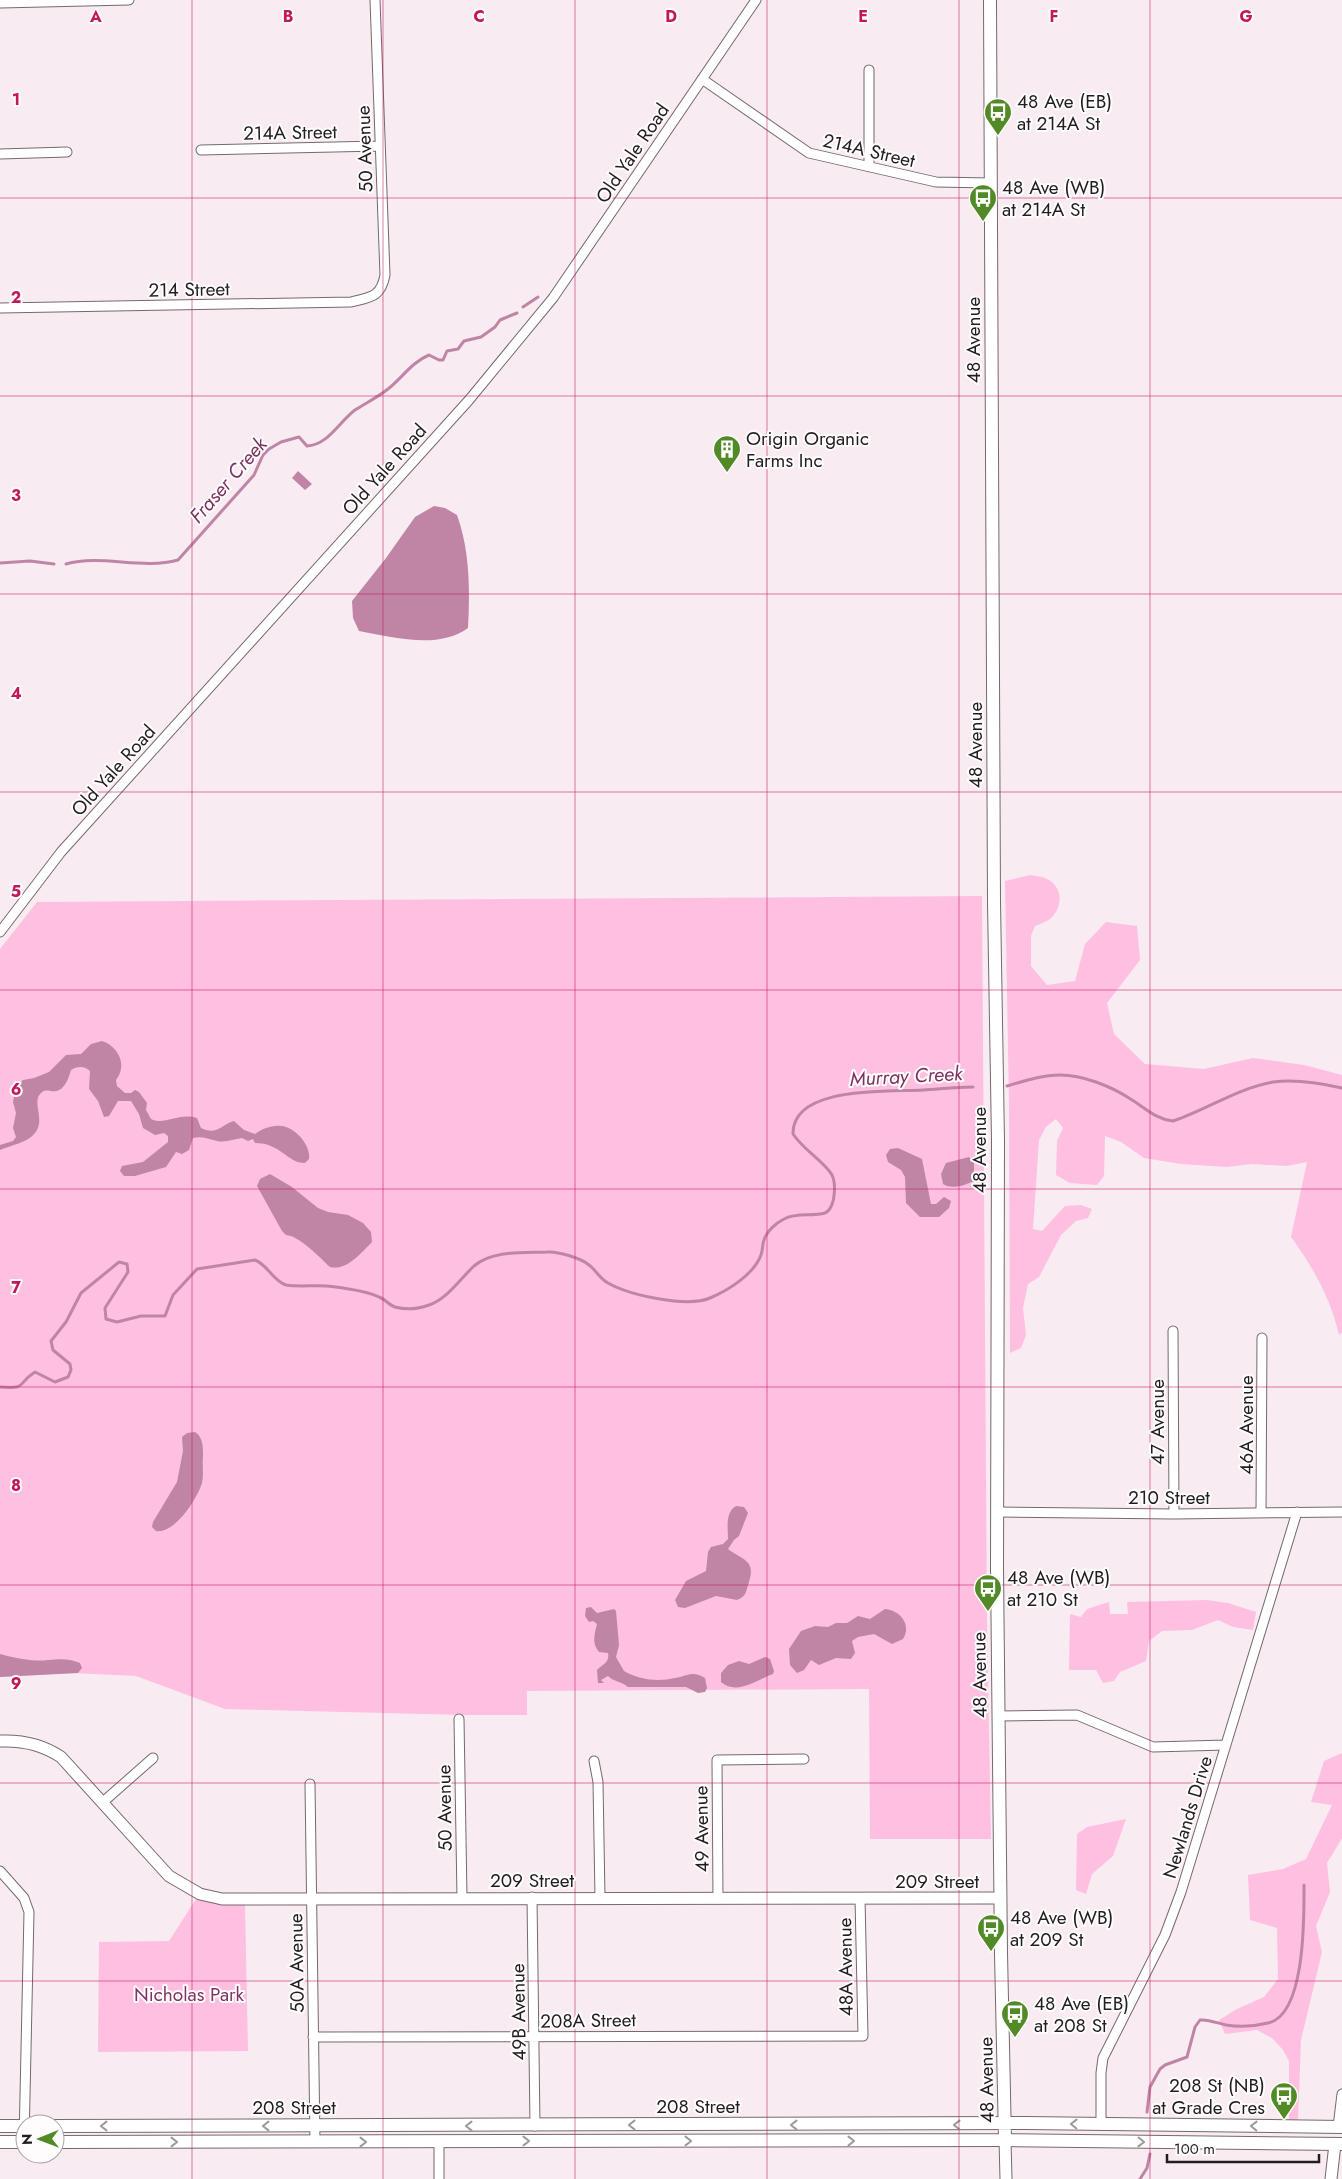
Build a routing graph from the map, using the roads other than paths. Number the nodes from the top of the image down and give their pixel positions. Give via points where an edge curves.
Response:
1 (129, 0) edge
2 (375, 0) edge
3 (756, 0) edge
4 (990, 0) edge
5 (0, 3) edge
6 (869, 70) dead end
7 (702, 79) junction
8 (380, 146) junction
9 (201, 150) dead end
10 (67, 152) dead end
11 (0, 154) edge
12 (869, 166) junction
13 (991, 183) junction
14 (377, 294) joint
15 (0, 308) edge
16 (0, 932) edge
17 (1173, 1331) dead end
18 (1262, 1338) dead end
19 (997, 1512) junction
20 (1262, 1512) junction
21 (1297, 1512) junction
22 (1342, 1512) edge
23 (1174, 1514) junction
24 (998, 1716) junction
25 (459, 1719) dead end
26 (0, 1741) edge
27 (1226, 1745) junction
28 (152, 1758) dead end
29 (804, 1758) dead end
30 (594, 1761) dead end
31 (310, 1784) dead end
32 (103, 1802) junction
33 (0, 1871) edge
34 (462, 1897) junction
35 (532, 1897) junction
36 (312, 1898) junction
37 (600, 1898) junction
38 (718, 1898) junction
39 (860, 1898) junction
40 (1000, 1898) junction
41 (863, 2036) joint
42 (313, 2037) junction
43 (534, 2037) junction
44 (1342, 2094) edge
45 (25, 2114) edge
46 (1006, 2125) junction
47 (1101, 2125) junction
48 (0, 2126) edge
49 (15, 2126) edge
50 (65, 2126) edge
51 (315, 2126) junction
52 (536, 2126) junction
53 (1340, 2127) edge
54 (1005, 2140) junction
55 (0, 2142) edge
56 (15, 2142) edge
57 (65, 2142) edge
58 (315, 2142) junction
59 (439, 2142) junction
60 (1340, 2143) edge
61 (1211, 2144) junction
62 (439, 2179) edge
63 (1006, 2179) edge
64 (1331, 2179) edge

1 - 5 street
2 - 8 street, 50 Avenue
3 - 7 street, Old Yale Road
4 - 13 main road, 48 Avenue
6 - 12 street
7 - 12 street, 214A Street via 809,153
7 - 16 street, Old Yale Road via 553,298 474,393 61,852
8 - 9 street, 214A Street
8 - 14 street, 50 Avenue via 385,275 383,287
10 - 11 street
12 - 13 street, 214A Street via 936,182
13 - 19 main road, 48 Avenue via 998,1141
14 - 15 street, 214 Street via 351,302
17 - 23 street, 47 Avenue
18 - 20 street, 46A Avenue
19 - 23 street, 210 Street
19 - 24 main road, 48 Avenue
20 - 21 street, 210 Street
20 - 23 street, 210 Street
21 - 22 street, 210 Street
21 - 27 street, Newlands Drive
24 - 27 street via 1077,1714 1153,1747
24 - 40 main road, 48 Avenue
25 - 34 street, 50 Avenue
26 - 32 street, 209 Street via 30,1742 53,1751
27 - 47 street, Newlands Drive via 1165,1935 1103,2058
28 - 32 street
29 - 38 street, 49 Avenue via 716,1760
30 - 37 street via 598,1782
31 - 36 street, 50A Avenue
32 - 36 street, 209 Street via 169,1876 200,1894 222,1899
33 - 45 street via 24,1898 29,1912
34 - 35 street, 209 Street
34 - 36 street, 209 Street
35 - 37 street, 209 Street
35 - 43 street, 49B Avenue
36 - 42 street, 50A Avenue
37 - 38 street, 209 Street
38 - 39 street, 209 Street
39 - 40 street, 209 Street
39 - 41 street, 48A Avenue
40 - 46 main road, 48 Avenue
41 - 43 street, 208A Street
42 - 43 street, 208A Street
42 - 51 street, 50A Avenue
43 - 52 street, 49B Avenue
44 - 53 street
47 -> 46 main road, 208 Street
46 -> 52 main road, 208 Street
46 - 54 main road, 48 Avenue
53 -> 47 main road, 208 Street
48 - 49 main road
51 -> 50 main road, 208 Street
52 -> 51 main road, 208 Street
51 - 58 street, 50A Avenue
53 - 61 main road via 1326,2136 1282,2136
59 -> 54 main road, 208 Street
54 -> 61 main road, 208 Street
54 - 63 street, 48 Avenue
55 - 56 main road
57 -> 58 main road, 208 Street
58 -> 59 main road, 208 Street
59 - 62 street
60 - 61 main road, 208 Street
60 - 64 street

